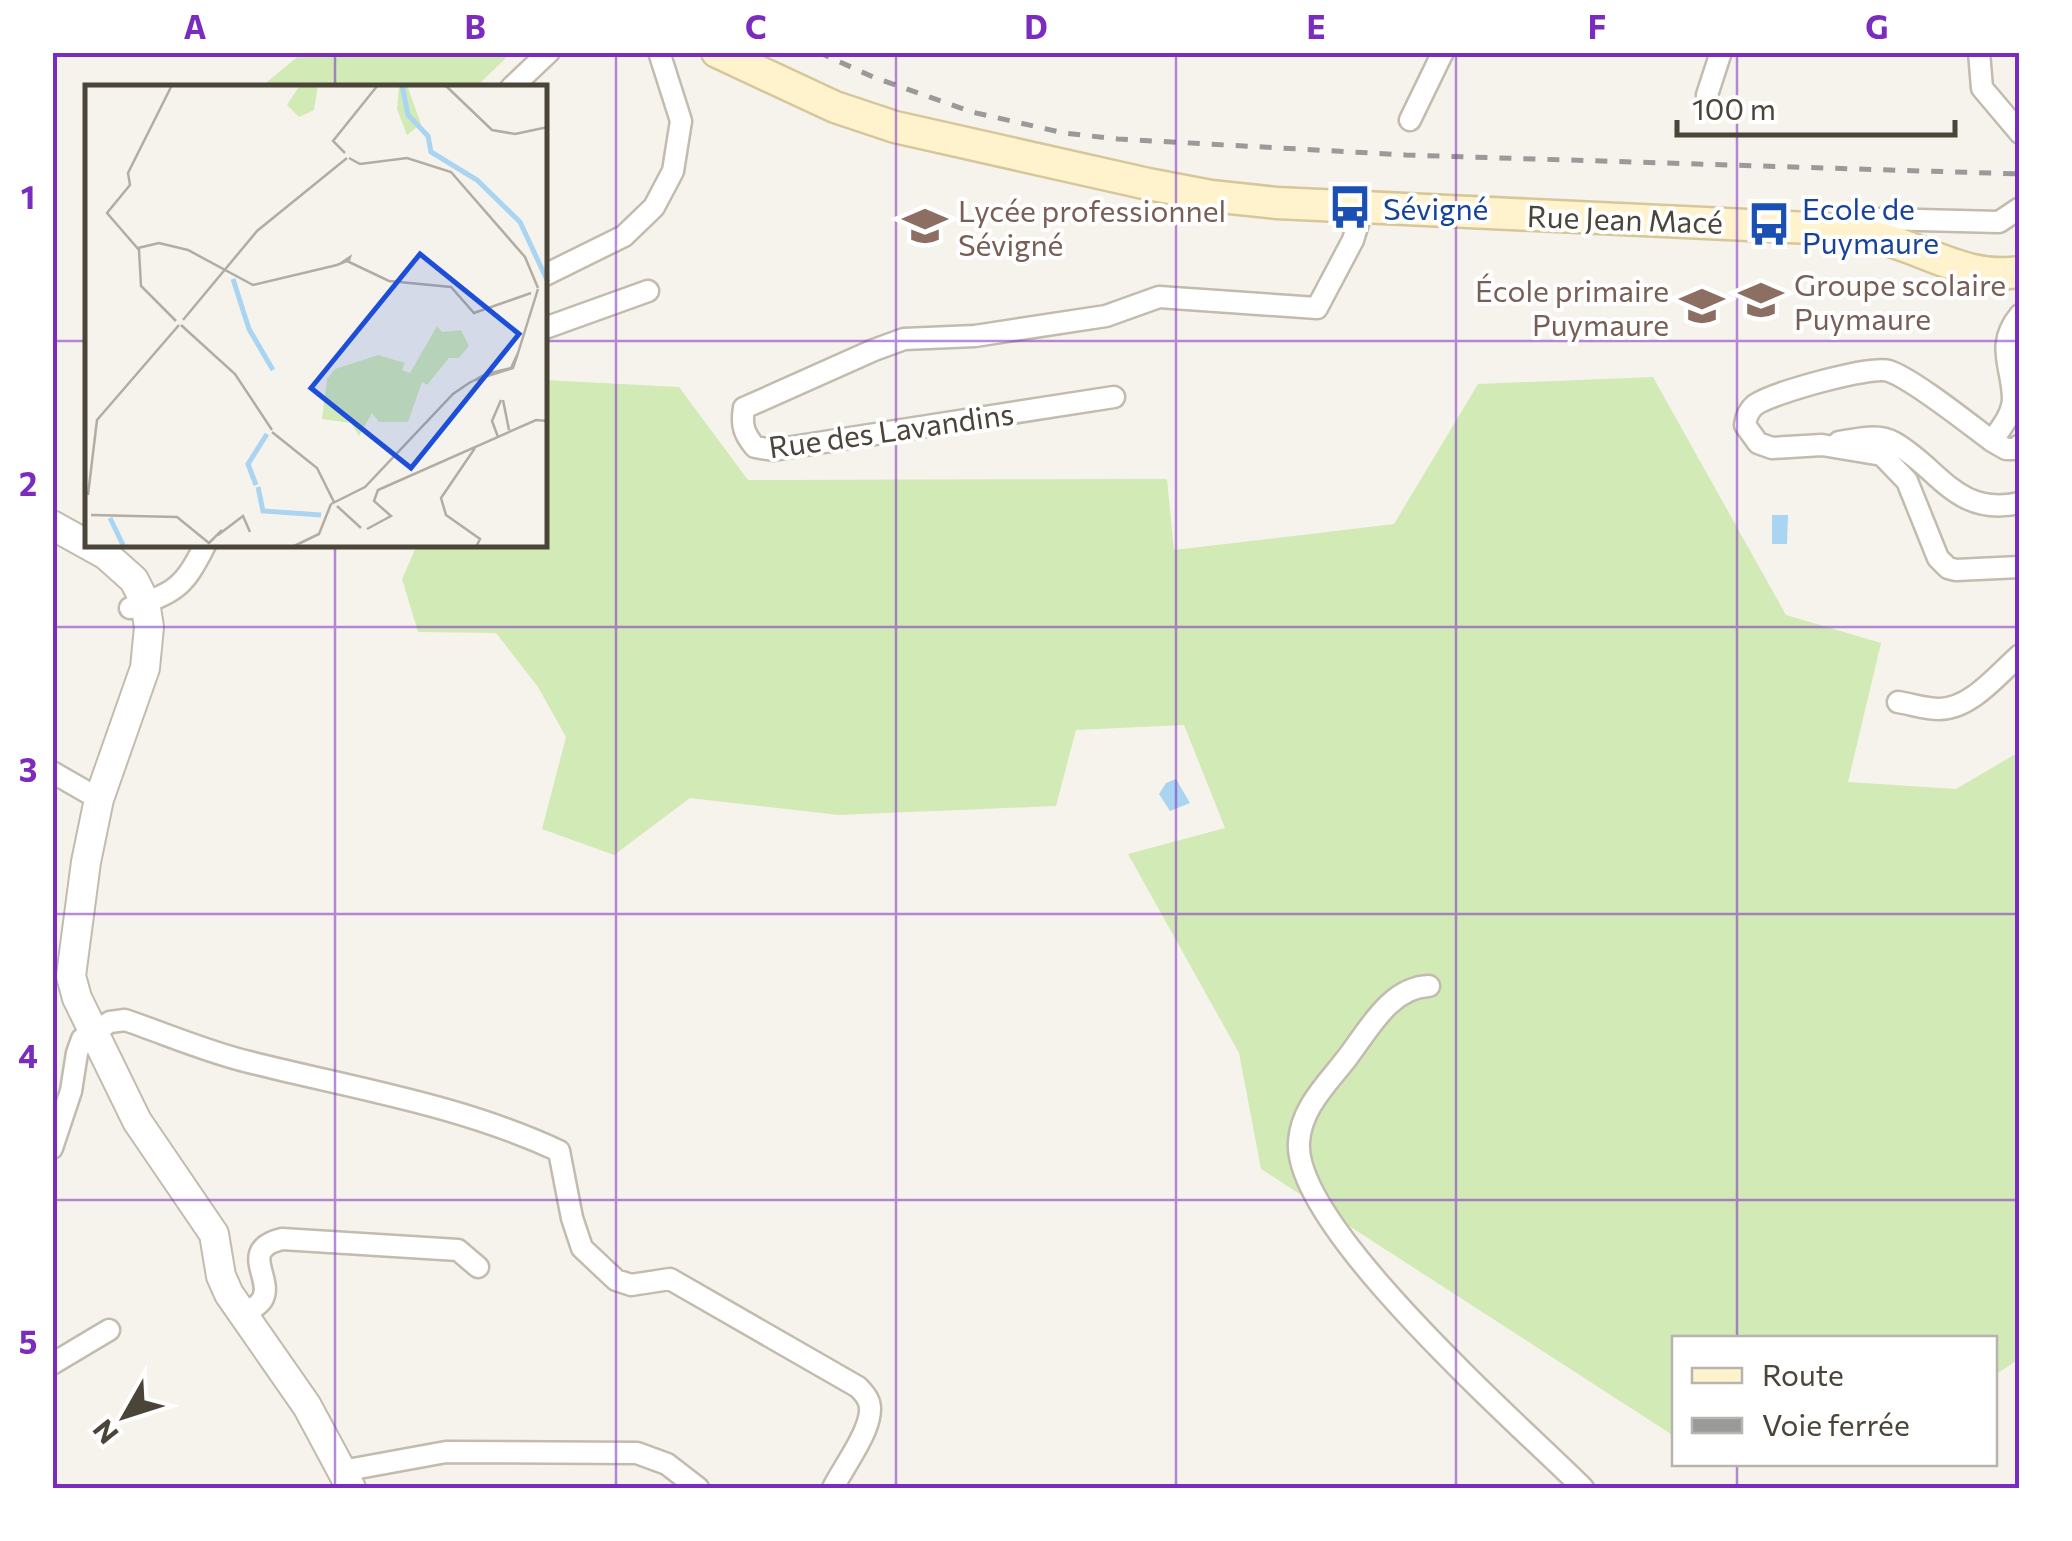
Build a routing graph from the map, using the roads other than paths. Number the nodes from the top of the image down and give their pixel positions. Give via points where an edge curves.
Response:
1 (549, 52) edge
2 (660, 52) edge
3 (717, 52) edge
4 (732, 52) edge
5 (1444, 52) edge
6 (1721, 52) edge
7 (1978, 52) edge
8 (762, 73) junction
9 (514, 85) edge
10 (1707, 95) dead end
11 (1410, 120) dead end
12 (2020, 133) edge
13 (1363, 207) junction
14 (2020, 208) edge
15 (1864, 234) junction
16 (2020, 272) edge
17 (548, 274) edge
18 (648, 291) dead end
19 (2020, 315) edge
20 (548, 327) edge
21 (1114, 397) dead end
22 (1992, 441) junction
23 (1822, 445) junction
24 (2020, 445) edge
25 (2020, 502) edge
26 (52, 526) edge
27 (85, 545) edge
28 (90, 548) edge
29 (203, 548) edge
30 (2020, 568) edge
31 (138, 605) junction
32 (2020, 655) edge
33 (1898, 702) dead end
34 (52, 772) edge
35 (99, 799) junction
36 (1429, 986) dead end
37 (92, 1030) junction
38 (52, 1148) edge
39 (478, 1267) dead end
40 (242, 1316) junction
41 (110, 1330) dead end
42 (52, 1364) edge
43 (347, 1480) edge
44 (698, 1488) edge
45 (832, 1488) edge
46 (1583, 1488) edge

1 - 9 street
2 - 17 street via 680,121 673,170 654,207 624,236
3 - 8 main road, Rue Jean Macé
4 - 8 main road, Rue Jean Macé
5 - 11 street
6 - 10 street
7 - 12 street via 1982,88
8 - 13 main road, Rue Jean Macé via 896,127 1056,165 1211,196
13 - 15 main road, Rue Jean Macé
13 - 21 street, Rue des Lavandins via 1317,308 1159,297 1088,318 975,336 904,339 744,408 742,419 755,447 774,450
14 - 15 street via 1999,222 1880,220
15 - 16 main road, Rue Jean Macé via 1969,272
18 - 20 street
19 - 22 street via 2006,346 2011,408
22 - 23 street via 1887,370 1860,371 1771,398 1746,415 1758,443
22 - 24 street via 2006,449
23 - 25 street via 1874,436 1892,440 1965,500
23 - 30 street via 1882,455 1894,464 1948,568
26 - 27 street
28 - 31 street via 141,590
29 - 31 street via 174,590
31 - 35 street via 149,646
32 - 33 street via 1952,707
34 - 35 street
35 - 37 street via 72,976
36 - 46 street via 1407,990 1387,1007 1306,1111 1299,1140 1304,1171 1342,1239 1374,1279
37 - 38 street via 77,1053
37 - 40 street via 137,1121 214,1234 221,1276
37 - 45 street via 126,1020 244,1061 523,1134 558,1151 582,1248 616,1280 670,1279 858,1387 870,1409 865,1429
39 - 40 street via 458,1250 282,1239 263,1249 262,1300
40 - 43 street via 308,1406
41 - 42 street
43 - 44 street via 446,1452 637,1452

